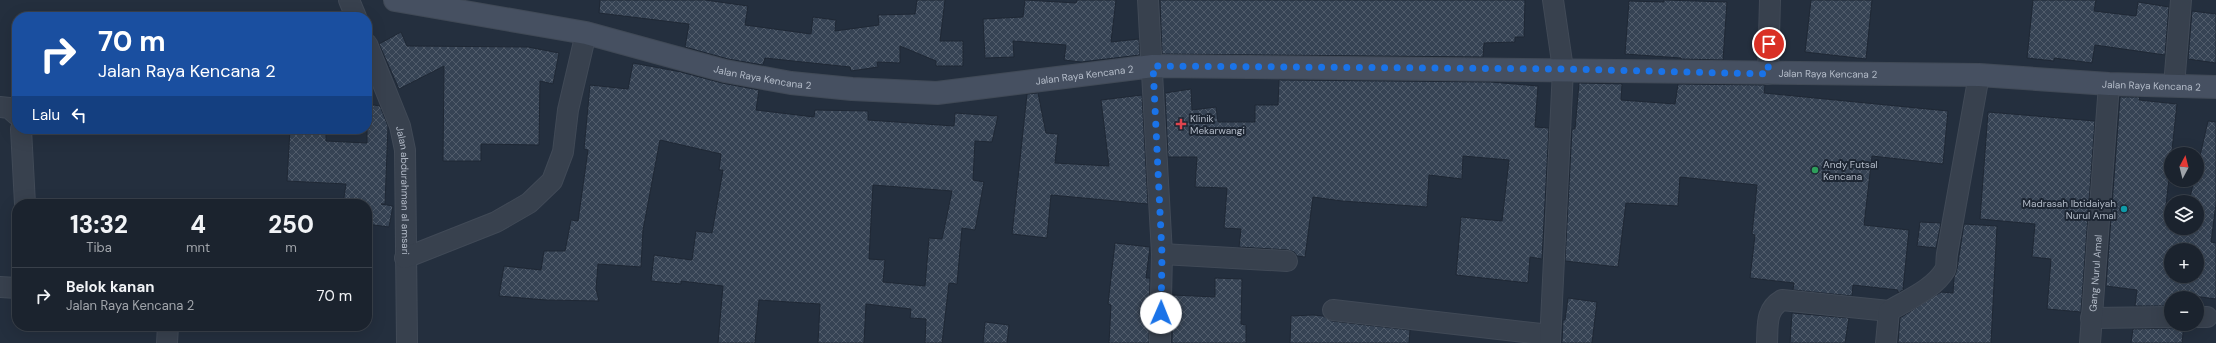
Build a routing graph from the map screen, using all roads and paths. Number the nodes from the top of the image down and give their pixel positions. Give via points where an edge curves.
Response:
1 (349, 0) edge
2 (395, 0) edge
3 (1148, 0) edge
4 (1553, 0) edge
5 (1770, 0) edge
6 (2181, 0) edge
7 (354, 12) edge
8 (586, 33) junction
9 (372, 56) edge
10 (1153, 66) junction
11 (1564, 69) junction
12 (1768, 74) junction
13 (1979, 75) junction
14 (2108, 84) junction
15 (2174, 86) junction
16 (2216, 87) edge
17 (0, 107) edge
18 (12, 111) edge
19 (21, 134) edge
20 (25, 199) edge
21 (1162, 254) junction
22 (405, 258) junction
23 (1287, 261) dead end
24 (0, 287) edge
25 (12, 288) edge
26 (1333, 310) dead end
27 (1889, 311) junction
28 (2164, 317) edge
29 (2091, 318) junction
30 (168, 331) edge
31 (1550, 339) edge
32 (167, 343) edge
33 (406, 343) edge
34 (1160, 343) edge
35 (1768, 343) edge
36 (1886, 343) edge
37 (2090, 343) edge

1 - 7 street
2 - 8 street, Jalan Raya Kencana 2
3 - 10 street
4 - 11 street
5 - 12 street
6 - 15 street
8 - 10 street, Jalan Raya Kencana 2 via 725,71 791,83 852,89 937,93
8 - 22 street via 568,110 563,152 552,181 528,203 496,222
9 - 22 street, Jalan abdurahman al amsari via 400,126 405,150
10 - 11 street, Jalan Raya Kencana 2
10 - 21 street
11 - 12 street, Jalan Raya Kencana 2
11 - 31 street
12 - 13 street, Jalan Raya Kencana 2
13 - 14 street, Jalan Raya Kencana 2
13 - 27 street via 1946,268 1927,288
14 - 15 street, Jalan Raya Kencana 2
14 - 29 street, Gang Nurul Amal
15 - 16 street, Jalan Raya Kencana 2
17 - 18 street
19 - 20 street
21 - 23 street
21 - 34 street
22 - 33 street, Jalan abdurahman al amsari
24 - 25 street
26 - 31 street
27 - 35 street via 1782,300 1773,305 1768,317
27 - 36 street
28 - 29 street
29 - 37 street, Gang Nurul Amal
30 - 32 street

